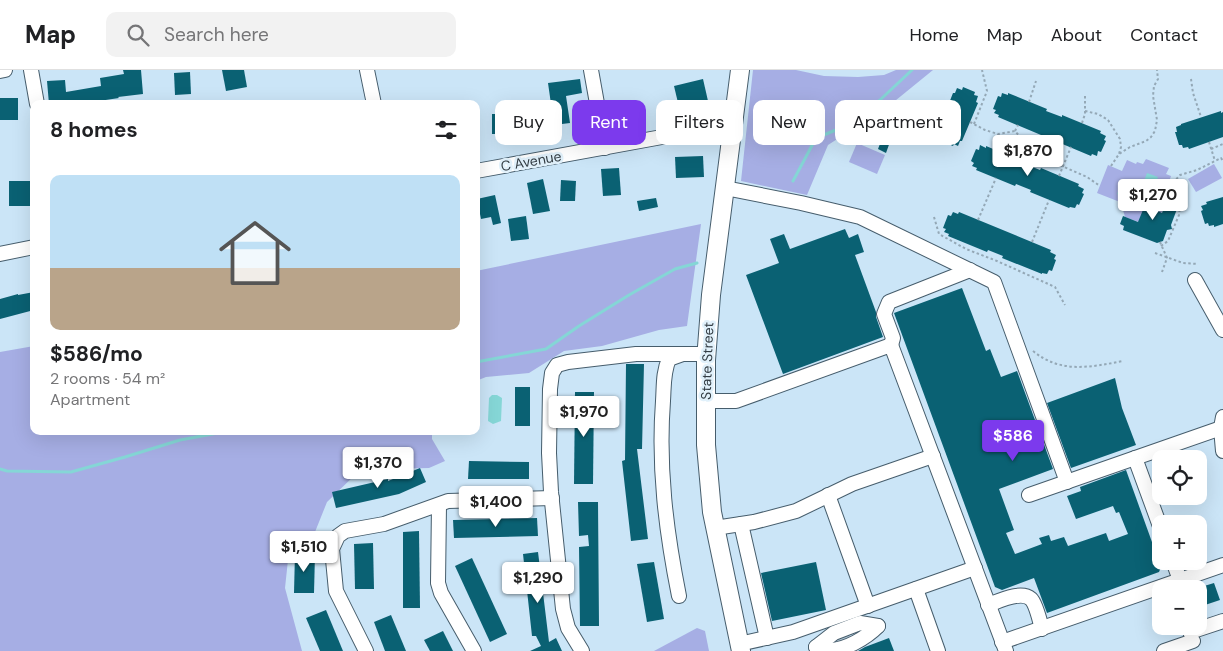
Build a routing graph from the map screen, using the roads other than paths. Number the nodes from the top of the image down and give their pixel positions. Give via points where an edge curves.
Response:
1 (5, 70) edge
2 (31, 70) edge
3 (368, 70) edge
4 (590, 70) edge
5 (740, 70) edge
6 (0, 71) edge
7 (36, 100) edge
8 (373, 100) edge
9 (736, 100) edge
10 (656, 138) edge
11 (730, 145) edge
12 (605, 148) junction
13 (480, 170) edge
14 (725, 188) junction
15 (30, 248) edge
16 (0, 254) edge
17 (970, 270) junction
18 (1196, 280) dead end
19 (1223, 330) edge
20 (891, 345) junction
21 (683, 354) junction
22 (706, 354) junction
23 (706, 401) junction
24 (1222, 422) edge
25 (1223, 451) edge
26 (933, 456) junction
27 (1135, 458) junction
28 (1067, 482) junction
29 (828, 495) junction
30 (1029, 495) dead end
31 (552, 498) junction
32 (439, 505) junction
33 (1156, 515) edge
34 (741, 524) junction
35 (715, 528) junction
36 (1223, 565) edge
37 (975, 568) junction
38 (1186, 580) edge
39 (916, 589) junction
40 (1152, 592) edge
41 (679, 596) dead end
42 (988, 605) junction
43 (868, 606) junction
44 (1223, 621) edge
45 (810, 626) junction
46 (878, 626) junction
47 (1042, 629) junction
48 (850, 635) tunnel mouth
49 (766, 638) junction
50 (1192, 638) edge
51 (839, 645) edge
52 (740, 647) edge
53 (1004, 647) edge
54 (821, 649) edge
55 (366, 651) edge
56 (474, 651) edge
57 (582, 651) edge
58 (938, 651) edge
59 (1164, 651) edge

1 - 6 street
2 - 7 street
3 - 8 street
4 - 12 street
5 - 9 main road, State Street
10 - 12 street, C Avenue
11 - 14 main road, State Street
12 - 13 street, C Avenue
14 - 17 street via 860,217
14 - 22 main road, State Street
15 - 16 street
17 - 20 street via 889,302 884,314 893,338
17 - 28 street via 994,282
18 - 19 street
20 - 23 street via 736,401
20 - 26 street
21 - 22 street
21 - 31 street via 636,354 557,365 552,373 550,389
21 - 41 street via 669,359 665,368 662,419 665,513
22 - 23 main road, State Street
23 - 35 main road, State Street via 706,445
24 - 25 street
24 - 27 street
26 - 29 street
26 - 37 street
27 - 28 street
27 - 33 street
28 - 30 street
29 - 34 street via 796,511
29 - 43 street
31 - 32 street
31 - 57 street via 563,609 568,628
32 - 55 street via 338,536 332,549 336,591
32 - 56 street via 438,583
34 - 35 street
34 - 49 street
35 - 52 main road, State Street
36 - 38 street
37 - 39 street
37 - 42 street
39 - 43 street
39 - 58 street
40 - 47 street
42 - 47 street via 1027,596 1032,600
42 - 53 street
43 - 45 street
44 - 50 street
45 - 49 street
45 - 54 street
46 - 48 street
46 - 51 street via 877,637
46 - 54 street via 853,644
47 - 53 street
49 - 52 street
50 - 59 street
51 - 54 street

